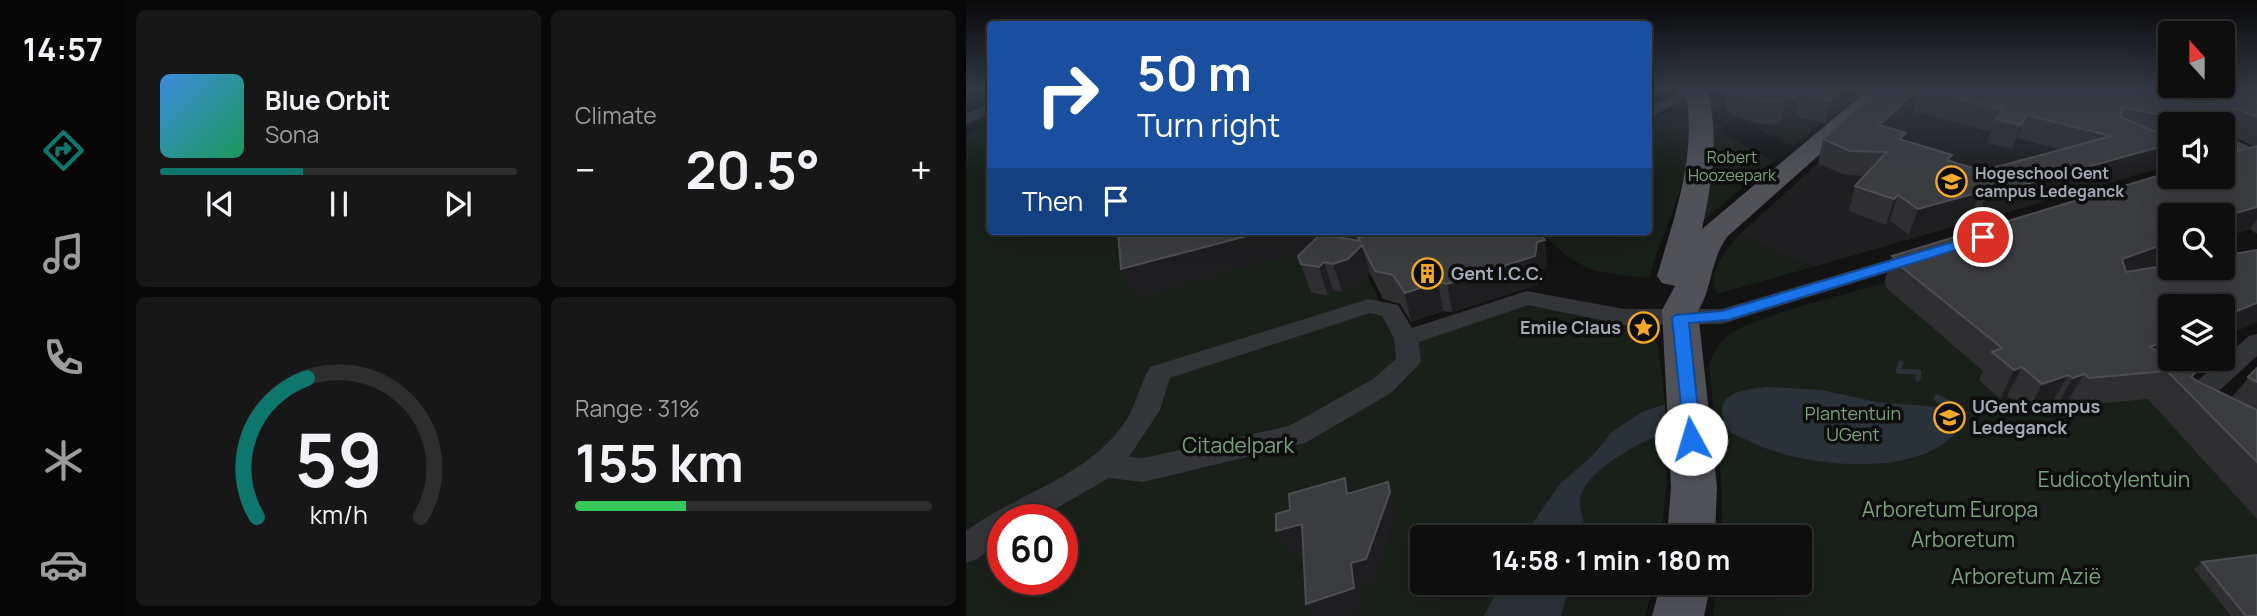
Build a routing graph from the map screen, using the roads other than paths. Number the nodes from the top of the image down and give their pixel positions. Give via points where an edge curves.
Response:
1 (1704, 118) edge
2 (1848, 118) edge
3 (2235, 148) edge
4 (2254, 158) edge
5 (2235, 162) edge
6 (1942, 250) edge
7 (1676, 307) junction
8 (1406, 338) junction
9 (2255, 345) edge
10 (2223, 420) edge
11 (1104, 466) junction
12 (1035, 504) edge
13 (1692, 525) edge
14 (987, 533) edge
15 (966, 548) edge
16 (1683, 595) edge
17 (1678, 616) edge

1 - 7 main road
2 - 7 main road via 1717,230 1697,262 1690,299
3 - 4 street
4 - 5 street
6 - 7 street via 1723,316
7 - 8 street via 1624,317 1527,298
7 - 13 main road via 1694,487
8 - 11 street via 1409,362 1382,386 1295,435 1143,470
8 - 11 street via 1390,310 1369,306 1159,373 1156,393 1146,411
9 - 10 street via 2190,402
11 - 12 street
14 - 15 street
16 - 17 main road

